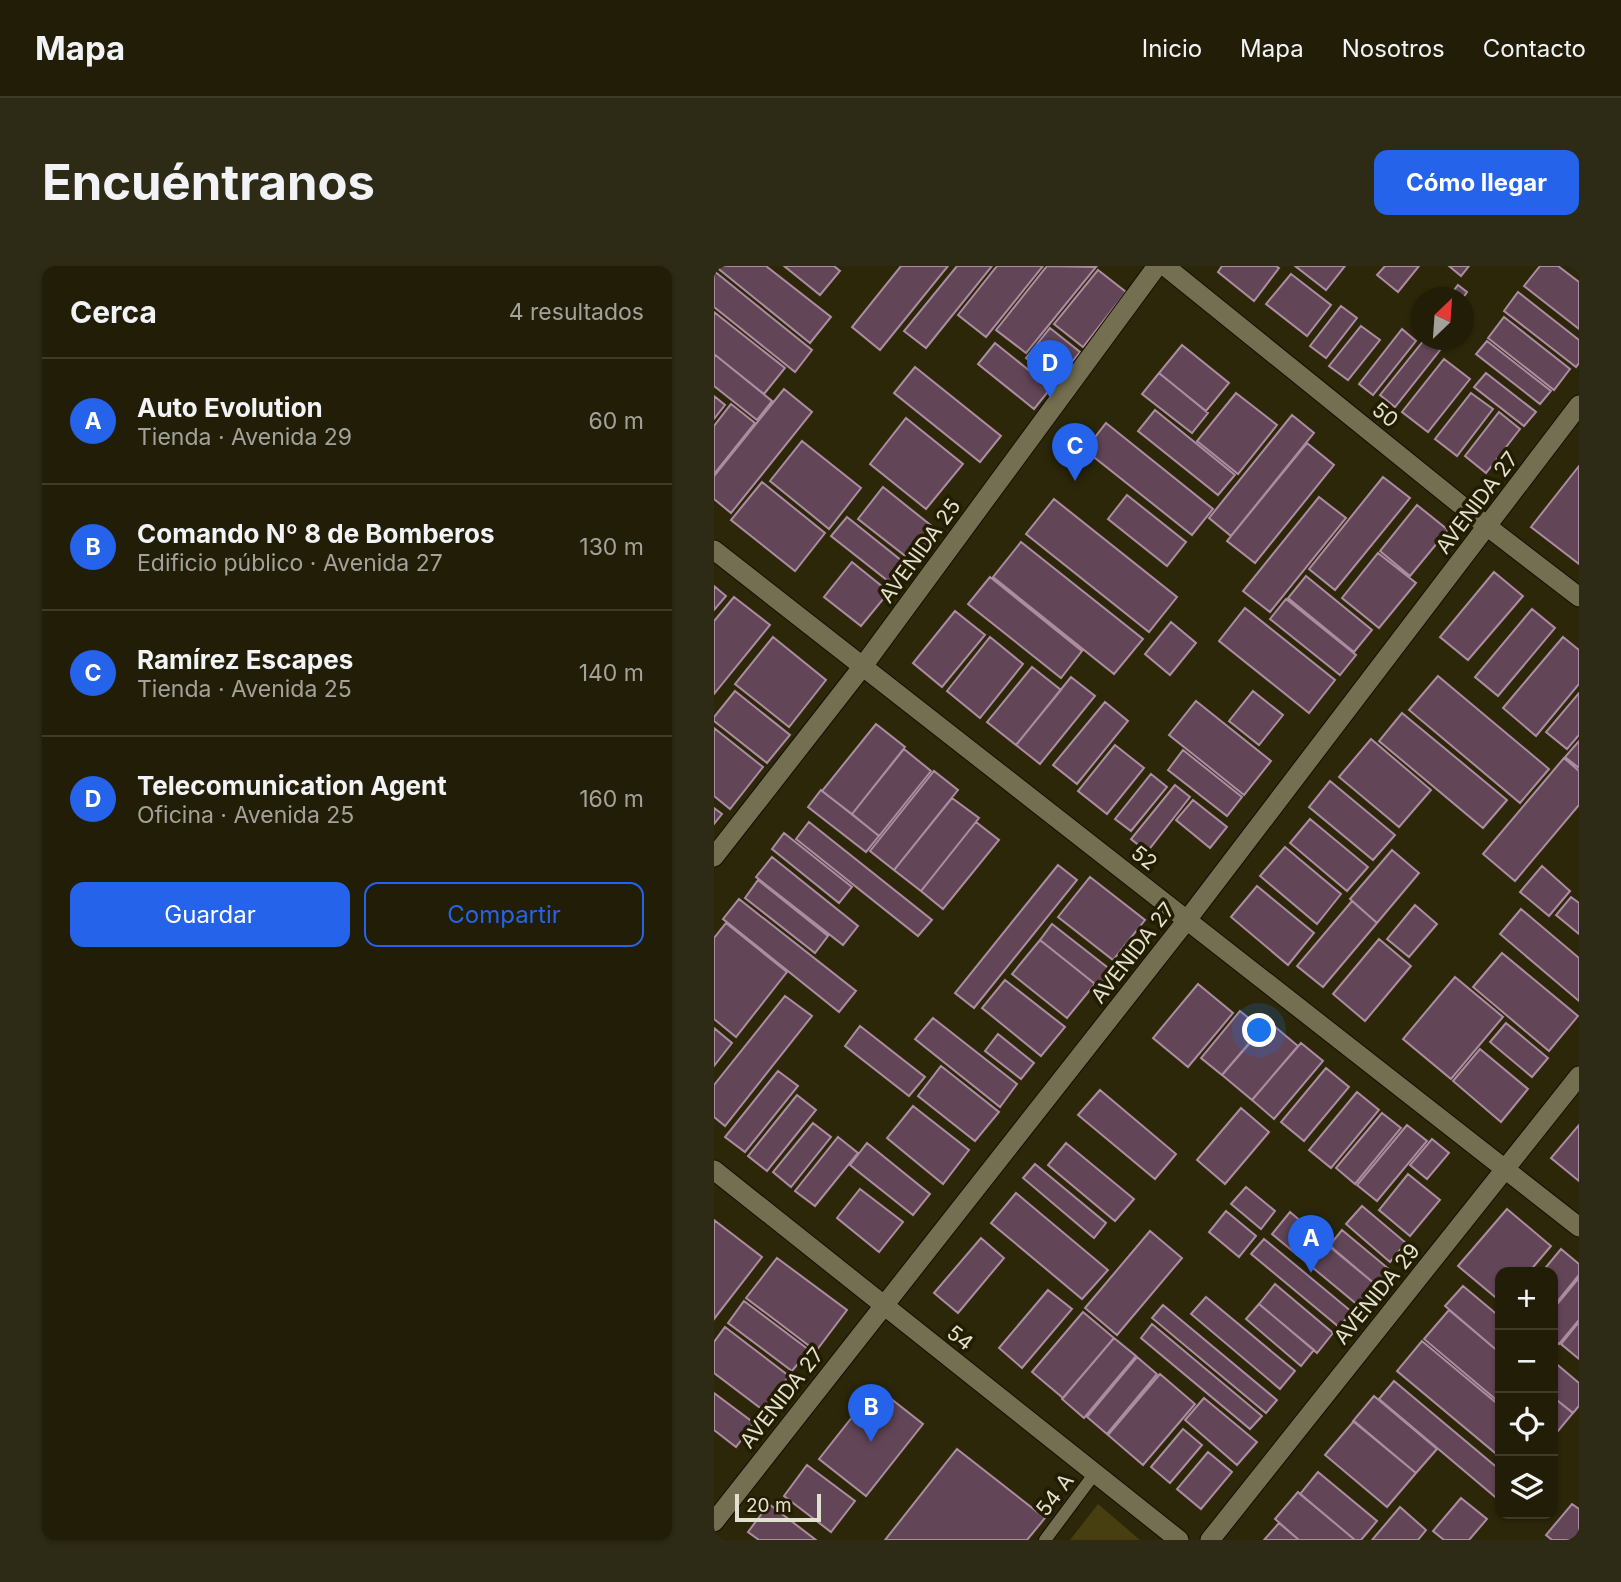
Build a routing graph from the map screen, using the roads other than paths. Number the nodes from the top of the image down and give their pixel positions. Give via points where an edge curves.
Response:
1 (1157, 266) edge
2 (1165, 266) edge
3 (1579, 405) edge
4 (1488, 527) junction
5 (714, 550) edge
6 (1579, 597) edge
7 (863, 666) junction
8 (714, 858) edge
9 (1187, 920) junction
10 (1579, 1076) edge
11 (1506, 1170) junction
12 (714, 1171) edge
13 (1579, 1227) edge
14 (883, 1305) junction
15 (1095, 1473) junction
16 (714, 1522) edge
17 (1045, 1540) edge
18 (1179, 1540) edge
19 (1210, 1540) edge

1 - 7 street, AVENIDA 25
2 - 4 street, 50
3 - 4 street, AVENIDA 27
4 - 6 street, 50
4 - 9 street, AVENIDA 27
5 - 7 street, 52
7 - 8 street, AVENIDA 25
7 - 9 street, 52
9 - 11 street, 52
9 - 14 street, AVENIDA 27
10 - 11 street, AVENIDA 29
11 - 13 street, 52
11 - 19 street, AVENIDA 29
12 - 14 street, 54
14 - 15 street, 54
14 - 16 street, AVENIDA 27
15 - 17 lane, 54 A
15 - 18 street, 54

